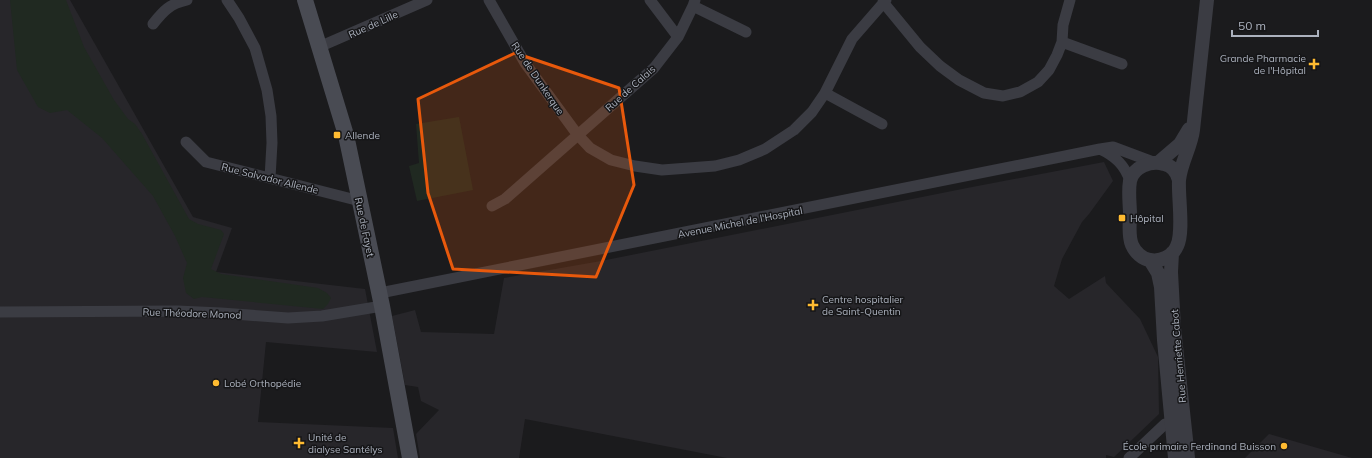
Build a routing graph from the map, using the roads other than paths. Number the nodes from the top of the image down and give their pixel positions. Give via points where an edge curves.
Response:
1 (187, 0) edge
2 (227, 0) edge
3 (304, 0) edge
4 (427, 0) edge
5 (489, 0) edge
6 (650, 0) edge
7 (1070, 0) edge
8 (1206, 0) edge
9 (885, 1) edge
10 (694, 3) edge
11 (153, 24) dead end
12 (746, 32) dead end
13 (678, 37) junction
14 (1062, 42) junction
15 (320, 48) junction
16 (1122, 64) dead end
17 (825, 93) junction
18 (1193, 120) junction
19 (882, 124) dead end
20 (577, 134) junction
21 (186, 142) dead end
22 (1100, 149) junction
23 (1156, 162) junction
24 (270, 178) junction
25 (1179, 180) junction
26 (1130, 181) junction
27 (360, 201) junction
28 (492, 206) dead end
29 (1172, 253) junction
30 (1150, 260) junction
31 (381, 299) junction
32 (0, 312) edge
33 (1171, 423) junction
34 (410, 458) edge
35 (1129, 458) edge
36 (1175, 458) edge
37 (1182, 458) edge
38 (1188, 458) edge

1 - 11 street via 175,3
2 - 24 street via 255,48 267,90 272,130
3 - 15 main road, Rue de Fayet
4 - 15 street, Rue de Lille
5 - 20 street, Rue de Dunkerque via 525,63
6 - 13 street
7 - 14 street via 1063,25
8 - 18 street
9 - 14 street via 920,47 940,66 984,93 1008,95 1020,92 1038,82 1049,70
9 - 17 street, Rue de Dunkerque via 852,39
10 - 12 street, Rue de Calais
10 - 13 street, Rue de Calais
13 - 20 street, Rue de Calais via 654,68
14 - 16 street
15 - 27 main road, Rue de Fayet via 346,135
17 - 19 street
17 - 20 street, Rue de Dunkerque via 812,112 794,130 764,149 740,160 715,166 662,170 635,166 601,155
18 - 23 street via 1180,144
18 - 25 street via 1193,131
20 - 28 street via 505,199
21 - 24 street, Rue Salvador Allende via 206,162
22 - 23 street, Avenue Michel de l'Hospital via 1114,147
22 - 26 street via 1111,154 1122,164
22 - 31 street, Avenue Michel de l'Hospital
23 - 25 street via 1174,168
23 - 26 street via 1142,166
24 - 27 street, Rue Salvador Allende
25 - 29 street via 1180,239
26 - 30 street via 1130,239 1135,251
27 - 31 main road, Rue de Fayet
29 - 30 street via 1163,259
29 - 38 street, Rue Henriette Cabot via 1174,328
30 - 33 street, Rue Henriette Cabot via 1158,273 1161,286
31 - 32 street, Rue Théodore Monod via 376,308 288,318 177,311
31 - 34 main road, Rue de Fayet
33 - 35 street via 1165,424
33 - 36 street, Rue Henriette Cabot
33 - 37 street via 1177,423

